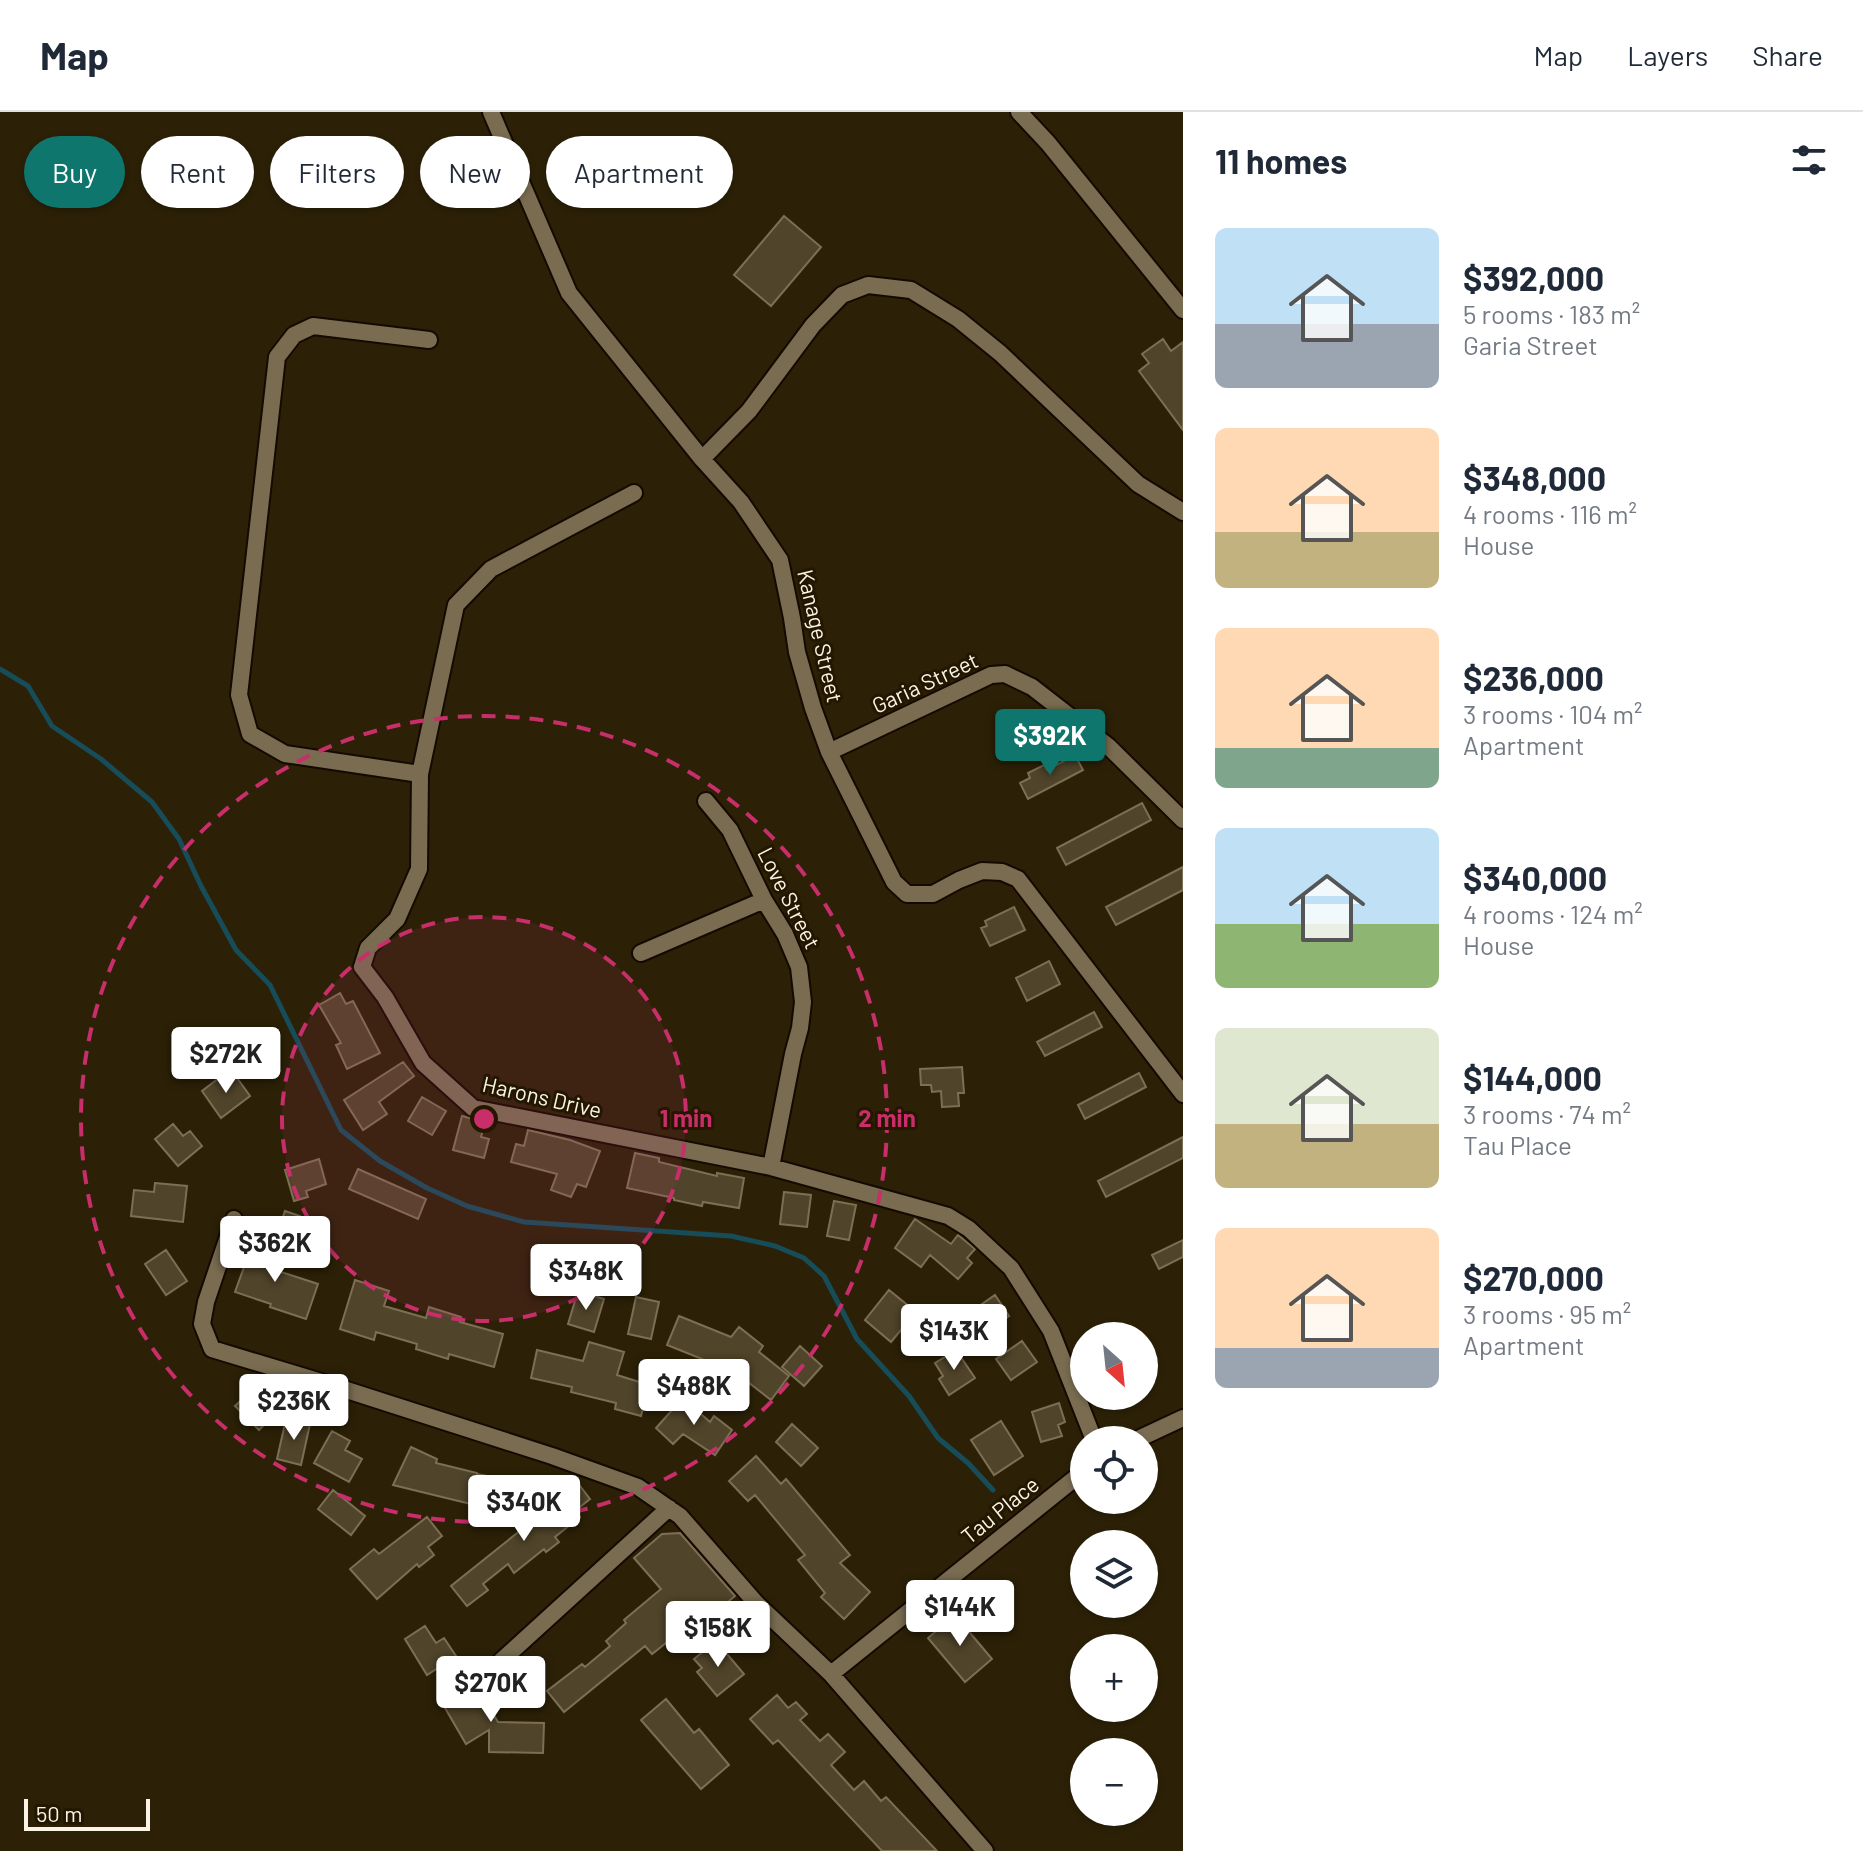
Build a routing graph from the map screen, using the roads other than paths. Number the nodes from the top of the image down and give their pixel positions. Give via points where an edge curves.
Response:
1 (491, 112) edge
2 (1019, 112) edge
3 (1183, 310) edge
4 (429, 340) dead end
5 (702, 459) junction
6 (634, 493) dead end
7 (1183, 512) edge
8 (829, 752) junction
9 (420, 774) junction
10 (706, 801) dead end
11 (1183, 820) edge
12 (764, 900) junction
13 (641, 953) dead end
14 (1183, 1094) edge
15 (771, 1167) junction
16 (234, 1219) dead end
17 (1183, 1418) edge
18 (1088, 1426) edge
19 (1158, 1430) edge
20 (1070, 1482) edge
21 (669, 1508) junction
22 (501, 1661) dead end
23 (831, 1674) junction
24 (985, 1851) edge

1 - 5 street, Kanage Street via 569,293
2 - 3 street
4 - 9 street via 313,326 294,335 277,357 239,695 250,734 285,754
5 - 7 street via 749,411 813,325 842,295 868,285 911,290 958,319 1138,484
5 - 8 street, Kanage Street via 741,502 780,560 797,652
6 - 9 street, Harons Drive via 491,569 456,605
8 - 11 street, Garia Street via 991,675 1005,674 1032,687 1108,746
8 - 14 street, Kanage Street via 900,888 907,894 933,894 982,871 1018,879
9 - 15 street, Harons Drive via 419,869 397,919 368,948 362,967 423,1063 473,1108
10 - 12 street, Love Street via 730,830
12 - 13 street
12 - 15 street, Love Street via 799,967 803,1002
15 - 18 street, Harons Drive via 948,1216 969,1229 1011,1268 1051,1331
16 - 21 street via 202,1324 212,1349 552,1456 638,1487
17 - 19 street
20 - 23 street, Tau Place
21 - 22 street
21 - 23 street via 756,1603
23 - 24 street

